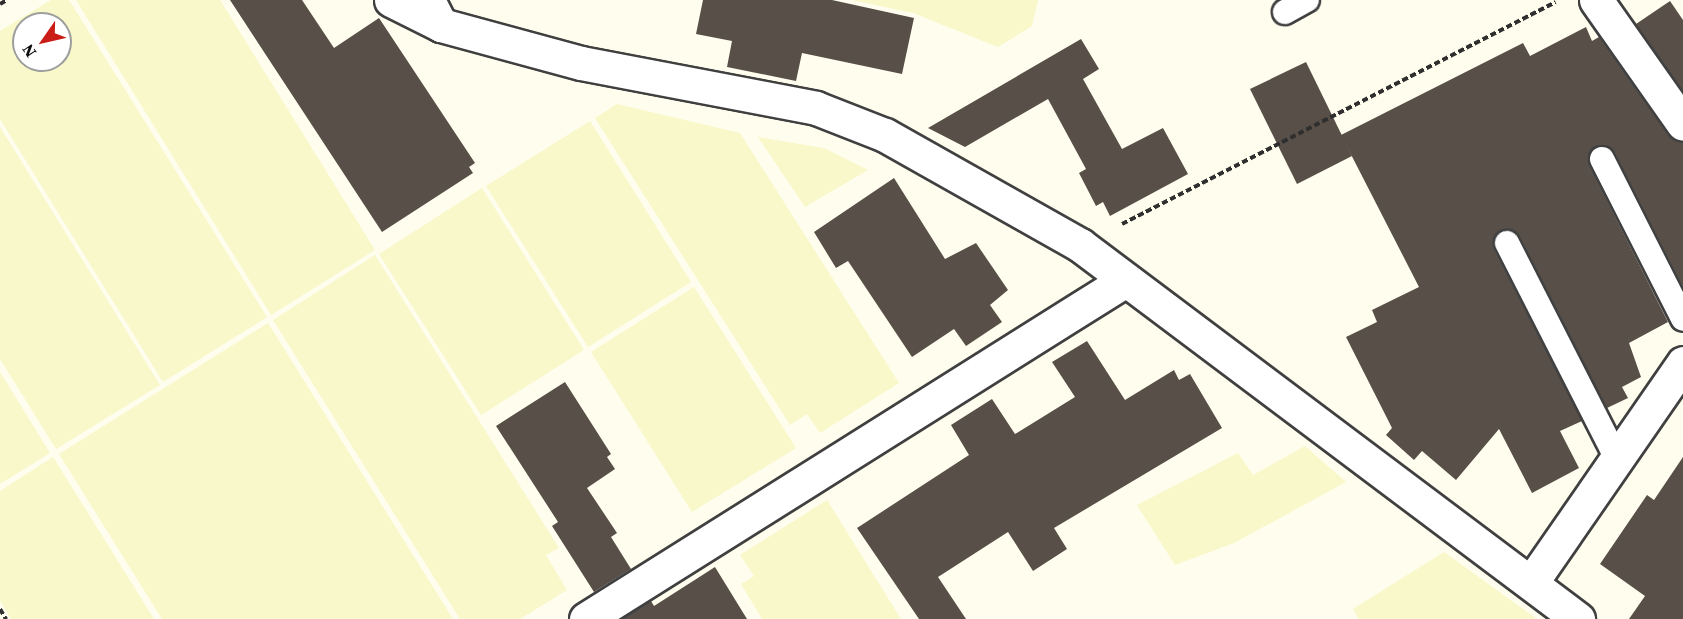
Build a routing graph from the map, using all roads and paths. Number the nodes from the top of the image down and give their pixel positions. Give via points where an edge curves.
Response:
1 (6, 0) edge
2 (392, 0) edge
3 (1307, 0) edge
4 (1560, 0) edge
5 (1596, 0) edge
6 (0, 4) edge
7 (435, 12) edge
8 (1285, 12) dead end
9 (1683, 124) edge
10 (1602, 159) dead end
11 (1507, 243) dead end
12 (1080, 245) junction
13 (1124, 281) junction
14 (1683, 319) edge
15 (1683, 363) edge
16 (1617, 459) junction
17 (1533, 580) junction
18 (0, 609) edge
19 (6, 619) edge
20 (586, 619) edge
21 (1578, 619) edge

1 - 6 path
2 - 7 street
3 - 8 lane
4 - 12 path
5 - 9 street
7 - 12 street via 581,63 816,108 885,135
10 - 14 lane
11 - 16 lane
12 - 13 street
13 - 17 street via 1426,508
13 - 20 street
15 - 16 street
16 - 17 street
17 - 21 street
18 - 19 path

